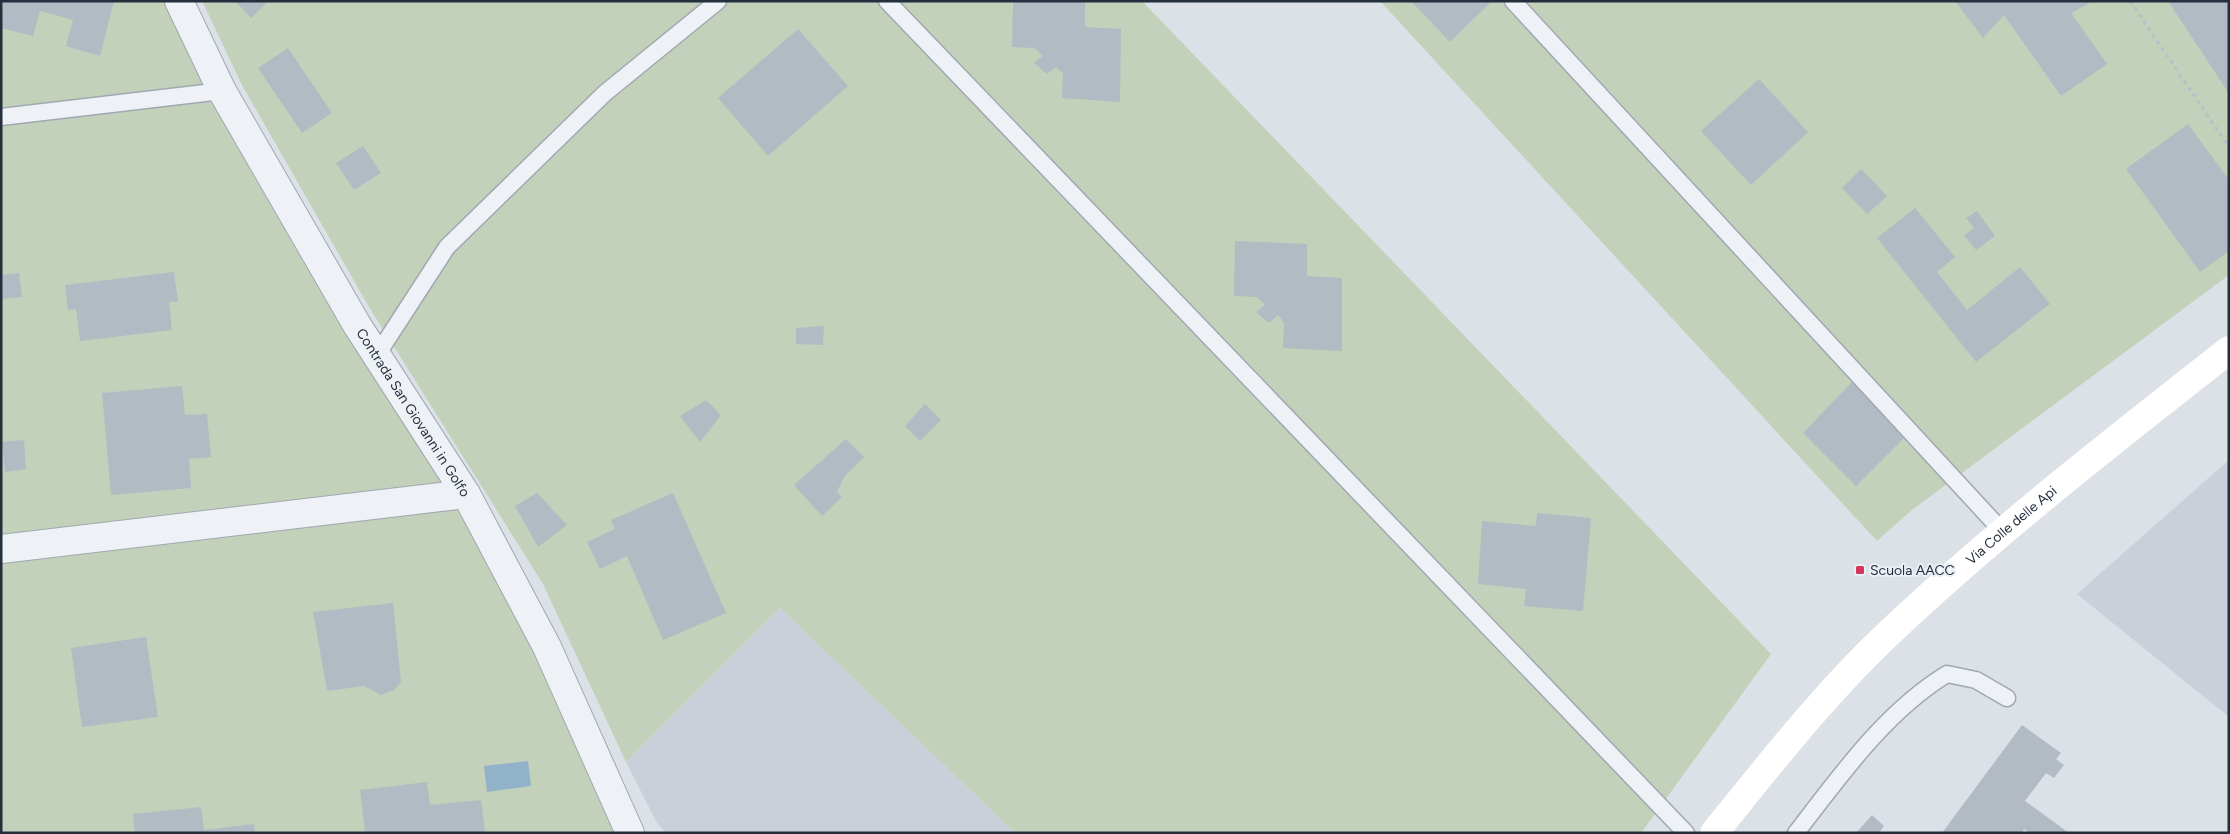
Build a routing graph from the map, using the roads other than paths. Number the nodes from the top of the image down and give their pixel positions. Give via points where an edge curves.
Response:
1 (180, 1) edge
2 (718, 1) edge
3 (887, 1) edge
4 (1513, 1) edge
5 (222, 91) junction
6 (1, 117) edge
7 (2229, 350) edge
8 (377, 355) junction
9 (466, 494) junction
10 (2003, 532) junction
11 (1, 549) edge
12 (2007, 698) dead end
13 (630, 833) edge
14 (1686, 833) edge
15 (1714, 833) edge
16 (1796, 833) edge

1 - 5 street, Contrada San Giovanni in Golfo
2 - 8 lane via 605,93 447,247
3 - 14 lane
4 - 10 lane
5 - 6 lane
5 - 8 street, Contrada San Giovanni in Golfo
7 - 10 main road, Via Colle delle Api
8 - 9 street, Contrada San Giovanni in Golfo
9 - 11 street
9 - 13 street, Contrada San Giovanni in Golfo via 547,647
10 - 15 main road, Via Colle delle Api via 1888,634 1804,721
12 - 16 lane via 1976,680 1947,674 1921,690 1852,760

